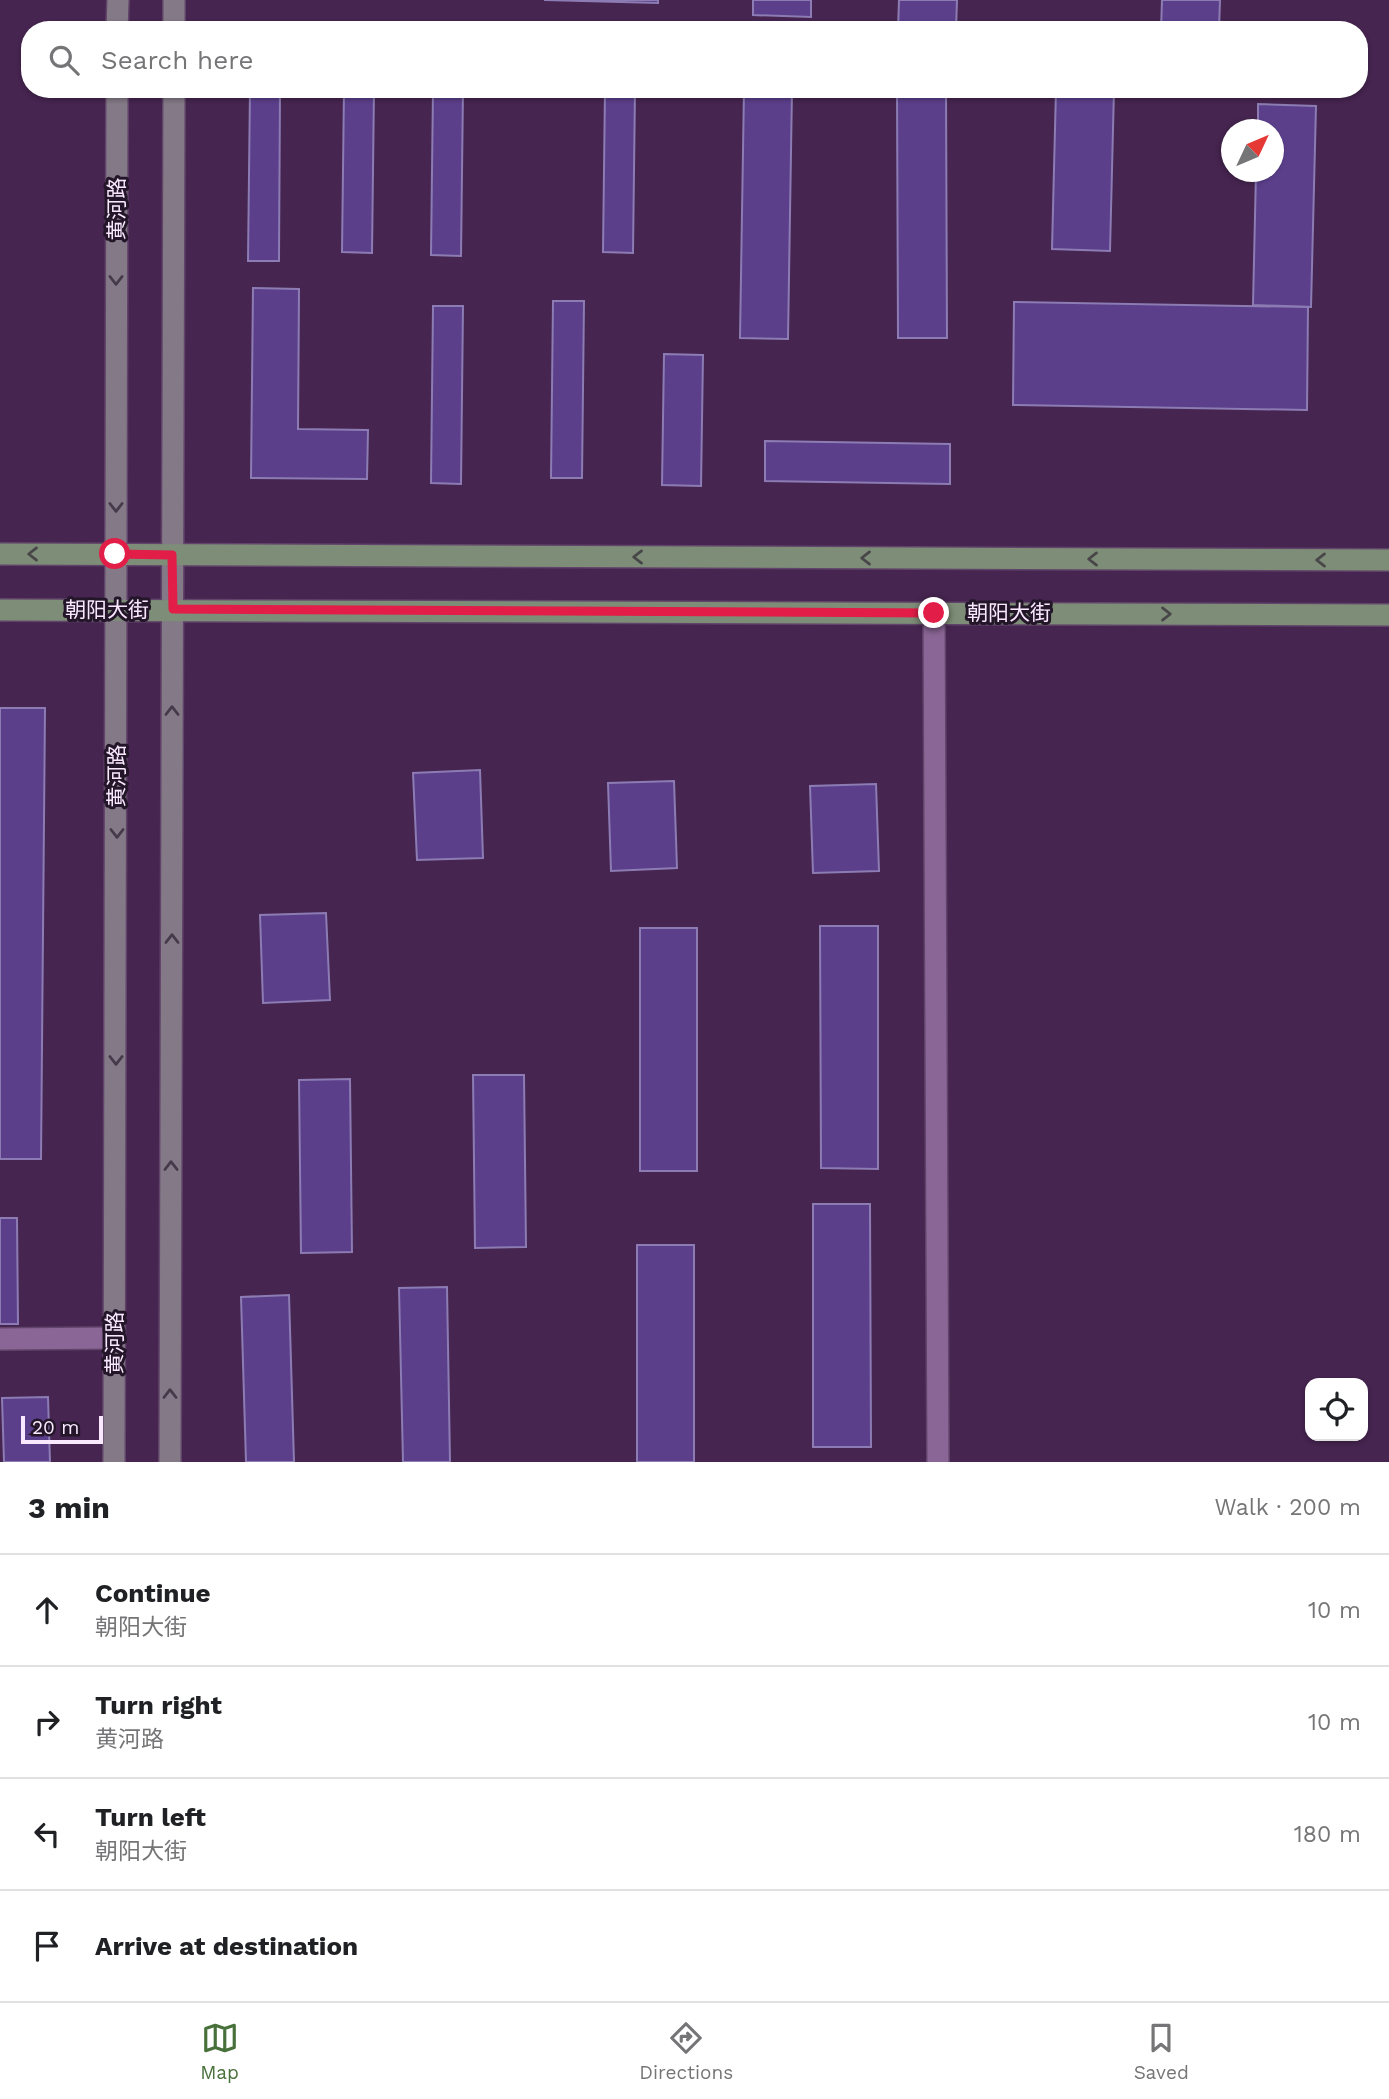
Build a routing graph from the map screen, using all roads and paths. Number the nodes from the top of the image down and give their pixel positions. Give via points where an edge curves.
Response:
1 (118, 0) edge
2 (174, 0) edge
3 (117, 21) edge
4 (174, 21) edge
5 (117, 98) edge
6 (174, 98) edge
7 (0, 554) edge
8 (115, 554) junction
9 (172, 555) junction
10 (1389, 560) edge
11 (173, 609) junction
12 (0, 610) edge
13 (117, 610) junction
14 (934, 613) junction
15 (1389, 615) edge
16 (115, 1338) junction
17 (0, 1339) edge
18 (114, 1462) edge
19 (170, 1462) edge
20 (937, 1462) edge

1 - 3 main road
2 - 4 main road
5 -> 8 main road, 黄河路
6 - 9 main road
8 -> 7 main road
8 - 9 main road
8 - 13 main road, 黄河路
10 -> 9 main road
9 - 11 main road
11 - 13 main road, 朝阳大街
11 - 14 main road, 朝阳大街
19 -> 11 main road
12 - 13 main road, 朝阳大街
13 -> 16 main road, 黄河路
14 -> 15 main road, 朝阳大街
14 - 20 street
16 - 17 street
16 - 18 main road, 黄河路

